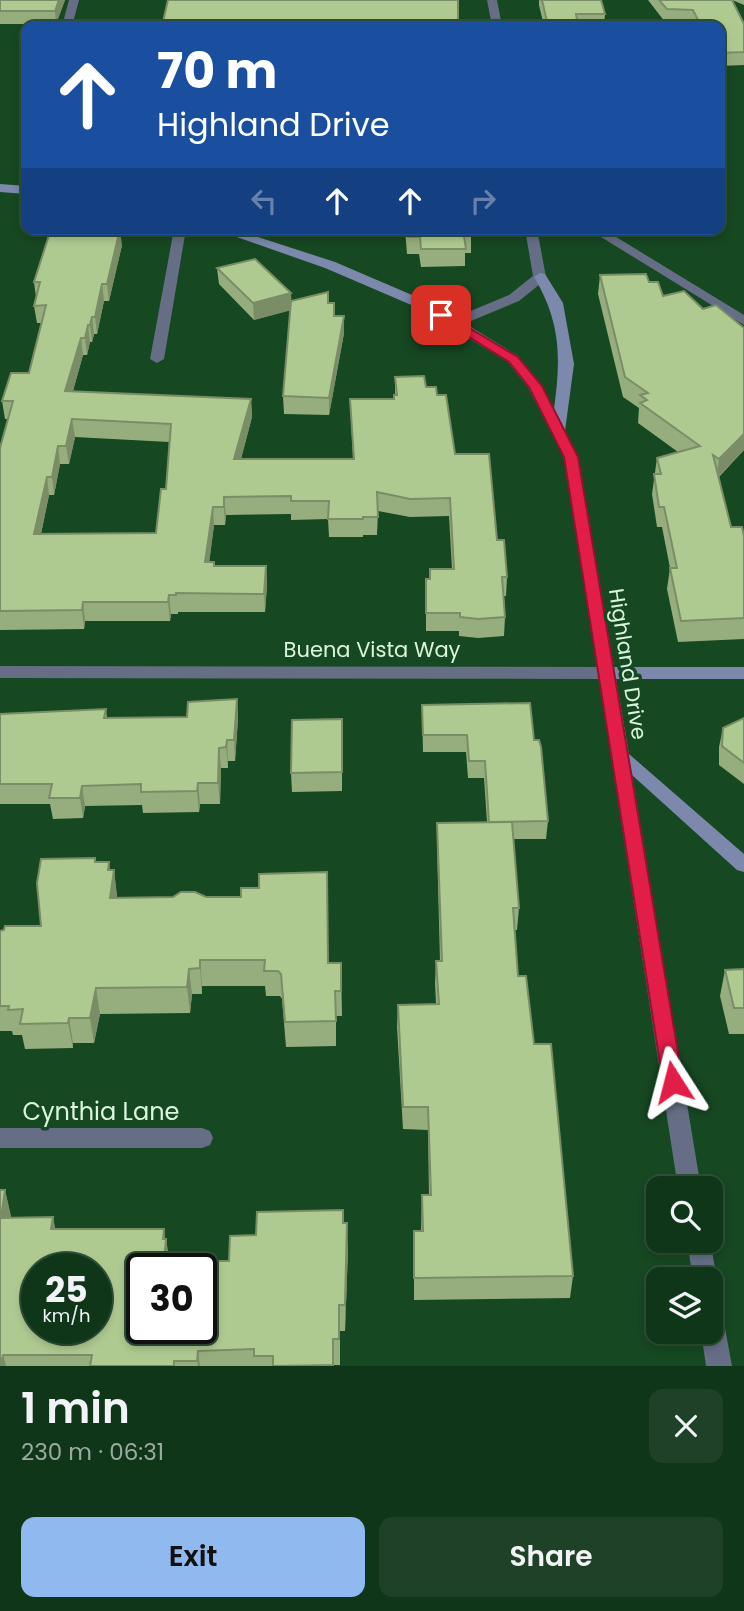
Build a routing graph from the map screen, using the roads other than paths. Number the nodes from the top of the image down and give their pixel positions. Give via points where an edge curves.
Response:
1 (74, 0) edge
2 (492, 0) edge
3 (68, 21) edge
4 (495, 21) edge
5 (0, 188) edge
6 (21, 190) edge
7 (179, 235) edge
8 (238, 235) edge
9 (532, 235) edge
10 (604, 235) edge
11 (540, 277) junction
12 (744, 321) edge
13 (454, 323) junction
14 (157, 359) dead end
15 (558, 432) junction
16 (0, 672) edge
17 (607, 673) junction
18 (744, 673) edge
19 (620, 756) junction
20 (744, 865) edge
21 (0, 1138) edge
22 (202, 1138) dead end
23 (688, 1176) edge
24 (715, 1344) edge
25 (719, 1366) edge

1 - 3 street
2 - 4 street
5 - 6 street
7 - 14 street
8 - 13 street, Highland Drive via 330,265
9 - 11 street
10 - 12 street
11 - 13 street via 514,298
11 - 15 street via 556,303 567,364
13 - 15 street, Highland Drive via 513,359 535,386
15 - 17 street, Highland Drive via 571,457
16 - 17 street, Buena Vista Way
17 - 18 street, Buena Vista Way
17 - 19 street, Highland Drive
19 - 20 street, Highland Drive
19 - 23 street
21 - 22 street, Cynthia Lane
24 - 25 street

